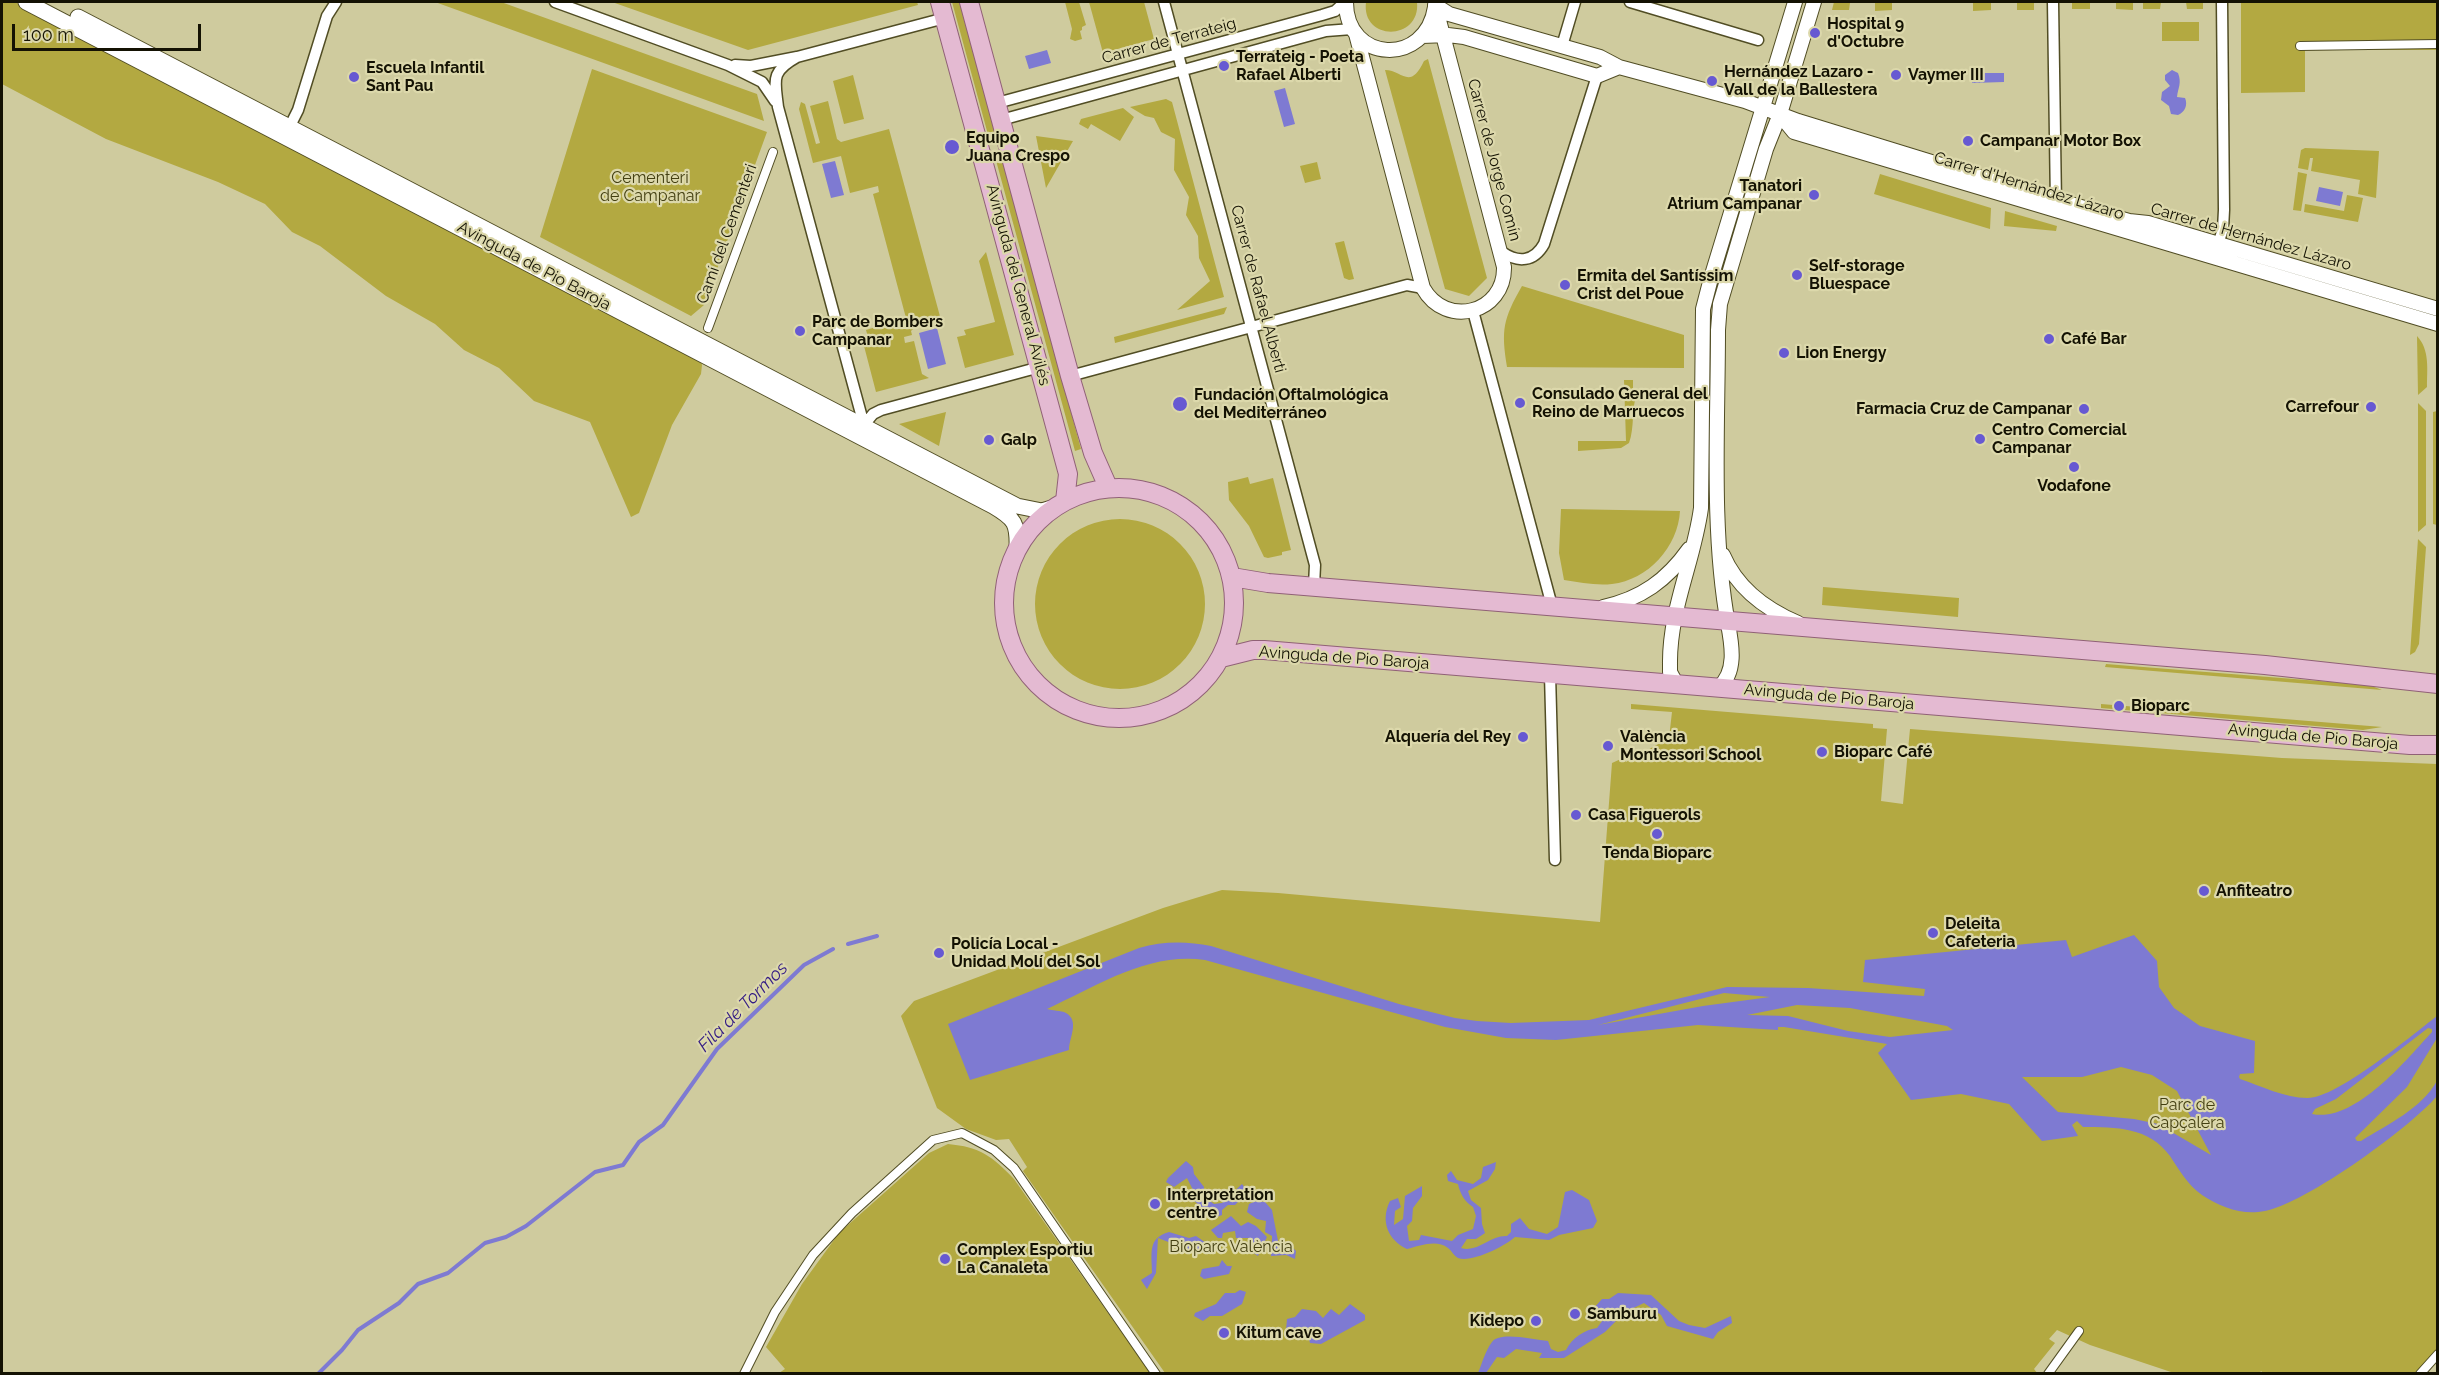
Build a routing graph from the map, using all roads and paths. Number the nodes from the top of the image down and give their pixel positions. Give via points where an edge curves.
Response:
1 (26, 2) edge
2 (48, 2) edge
3 (336, 2) edge
4 (555, 2) edge
5 (969, 2) edge
6 (1164, 2) edge
7 (1346, 2) edge
8 (1575, 2) edge
9 (1630, 2) edge
10 (1795, 2) edge
11 (1814, 2) edge
12 (2053, 2) edge
13 (2222, 2) edge
14 (1435, 3) edge
15 (943, 10) edge
16 (1354, 31) junction
17 (1443, 35) junction
18 (1422, 36) junction
19 (1758, 39) dead end
20 (2438, 44) edge
21 (1562, 46) junction
22 (2300, 46) dead end
23 (1179, 54) junction
24 (797, 57) junction
25 (728, 65) junction
26 (1619, 67) junction
27 (1183, 69) junction
28 (1597, 76) junction
29 (778, 107) junction
30 (1763, 108) junction
31 (999, 111) junction
32 (1780, 114) junction
33 (290, 126) junction
34 (773, 152) dead end
35 (2056, 206) junction
36 (2218, 244) junction
37 (1502, 252) junction
38 (2197, 254) junction
39 (1423, 288) junction
40 (2438, 309) edge
41 (1473, 311) junction
42 (2438, 324) edge
43 (1252, 327) junction
44 (708, 328) dead end
45 (1040, 368) junction
46 (1070, 376) junction
47 (864, 425) junction
48 (1108, 488) junction
49 (1059, 505) junction
50 (1696, 540) junction
51 (1719, 541) junction
52 (1017, 550) junction
53 (1232, 577) junction
54 (1314, 586) junction
55 (1552, 606) junction
56 (1590, 610) junction
57 (1674, 617) junction
58 (1728, 620) junction
59 (1807, 627) junction
60 (1221, 658) junction
61 (1550, 674) junction
62 (2438, 684) edge
63 (1677, 685) junction
64 (1718, 688) junction
65 (2438, 745) edge
66 (1556, 860) dead end
67 (2079, 1332) dead end
68 (2438, 1354) edge
69 (744, 1374) edge
70 (1156, 1374) edge
71 (2048, 1374) edge
72 (2420, 1374) edge

1 - 52 main road, Avinguda de Pio Baroja via 993,506 1016,525
2 - 33 main road, Avinguda de Pio Baroja
3 - 33 street via 327,16
4 - 25 street
5 - 31 main road, Avinguda del General Avilés
6 - 23 street, Carrer de Rafael Alberti
7 - 16 street
7 - 23 street, Carrer de Terrateig via 1335,11
8 - 21 street
9 - 19 street
10 - 30 street
11 - 32 street
12 - 35 street
13 - 36 street via 2224,210
14 - 17 street, Carrer de Jorge Comín
14 - 18 street via 1430,26
14 - 21 street, Carrer d'Hernández Lázaro via 1449,14
15 - 24 street
15 - 45 main road, Avinguda del General Avilés
16 - 18 street via 1373,47 1386,50 1400,50
16 - 27 street, Carrer de Terrateig via 1326,31
16 - 39 street
17 - 18 street
17 - 28 street via 1479,41
17 - 37 street, Carrer de Jorge Comín
20 - 22 street
21 - 26 street, Carrer d'Hernández Lázaro
23 - 27 street, Carrer de Rafael Alberti
23 - 31 street, Carrer de Terrateig
24 - 25 street via 751,66
24 - 29 street via 783,65 776,77
25 - 29 street via 762,82
26 - 28 street
26 - 30 street, Carrer d'Hernández Lázaro
27 - 31 street, Carrer de Terrateig
27 - 43 street, Carrer de Rafael Alberti
28 - 37 street via 1544,244 1533,258 1525,260
29 - 47 street
30 - 32 street, Carrer d'Hernández Lázaro
30 - 50 street via 1703,309 1701,507
31 - 46 main road, Avinguda del General Avilés
32 - 35 street, Carrer d'Hernández Lázaro via 1794,132
32 - 51 street via 1720,304
33 - 47 main road, Avinguda de Pio Baroja
34 - 44 street, Camí del Cementeri
35 - 36 street, Carrer de Hernández Lázaro
35 - 38 street, Carrer d'Hernández Lázaro
36 - 38 street via 2210,252
36 - 40 street, Carrer de Hernández Lázaro
37 - 41 street, Carrer de Jorge Comín via 1501,286 1484,307
38 - 42 street, Carrer d'Hernández Lázaro
39 - 41 street via 1448,310
39 - 43 street via 1407,285
41 - 55 street
43 - 46 street
43 - 54 street, Carrer de Rafael Alberti via 1315,565
45 - 47 street via 881,410
45 - 49 main road, Avinguda del General Avilés via 1068,474
46 - 48 main road, Avinguda del General Avilés
47 - 49 main road, Avinguda de Pio Baroja via 1017,506 1035,510
48 - 49 main road via 1086,492
48 - 53 main road via 1141,489 1187,509 1200,519 1220,546
49 - 52 main road via 1032,527
50 - 56 street via 1656,585 1623,602
50 - 57 street
51 - 58 street
51 - 59 street via 1730,568 1750,594 1781,616
52 - 60 main road via 1004,591 1011,643 1034,681 1069,707 1102,718 1154,713 1171,707 1200,686
53 - 54 main road
53 - 60 main road via 1234,615
54 - 55 main road
55 - 56 main road
56 - 57 main road
57 - 58 main road
57 - 63 street via 1670,672
58 - 59 main road
58 - 64 street via 1730,669
59 - 62 main road via 2265,664
60 - 61 main road, Avinguda de Pio Baroja via 1264,650
61 - 63 main road, Avinguda de Pio Baroja
61 - 66 street
63 - 64 main road, Avinguda de Pio Baroja
64 - 65 main road, Avinguda de Pio Baroja
67 - 71 street
68 - 72 street
69 - 70 street via 775,1312 813,1255 933,1140 962,1133 994,1150 1014,1168

